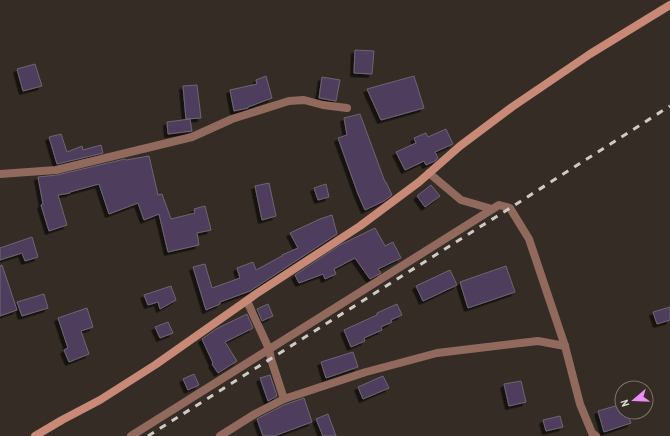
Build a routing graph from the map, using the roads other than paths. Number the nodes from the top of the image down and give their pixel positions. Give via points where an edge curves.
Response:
1 (670, 5) edge
2 (347, 108) dead end
3 (429, 173) junction
4 (0, 174) edge
5 (492, 209) junction
6 (247, 301) junction
7 (565, 346) junction
8 (269, 349) junction
9 (284, 399) junction
10 (34, 436) edge
11 (131, 436) edge
12 (220, 436) edge
13 (596, 436) edge

1 - 3 street via 590,54 512,107
2 - 4 street via 323,106 304,100 289,101 232,119 192,137 56,170
3 - 5 street via 461,200
3 - 6 street via 360,226
5 - 7 street via 499,205 510,208 529,239
5 - 8 street
6 - 8 street
6 - 10 street via 100,400
7 - 9 street via 538,341 436,353 366,372
7 - 13 street via 580,404 592,433
8 - 9 street
8 - 11 street
9 - 12 street

